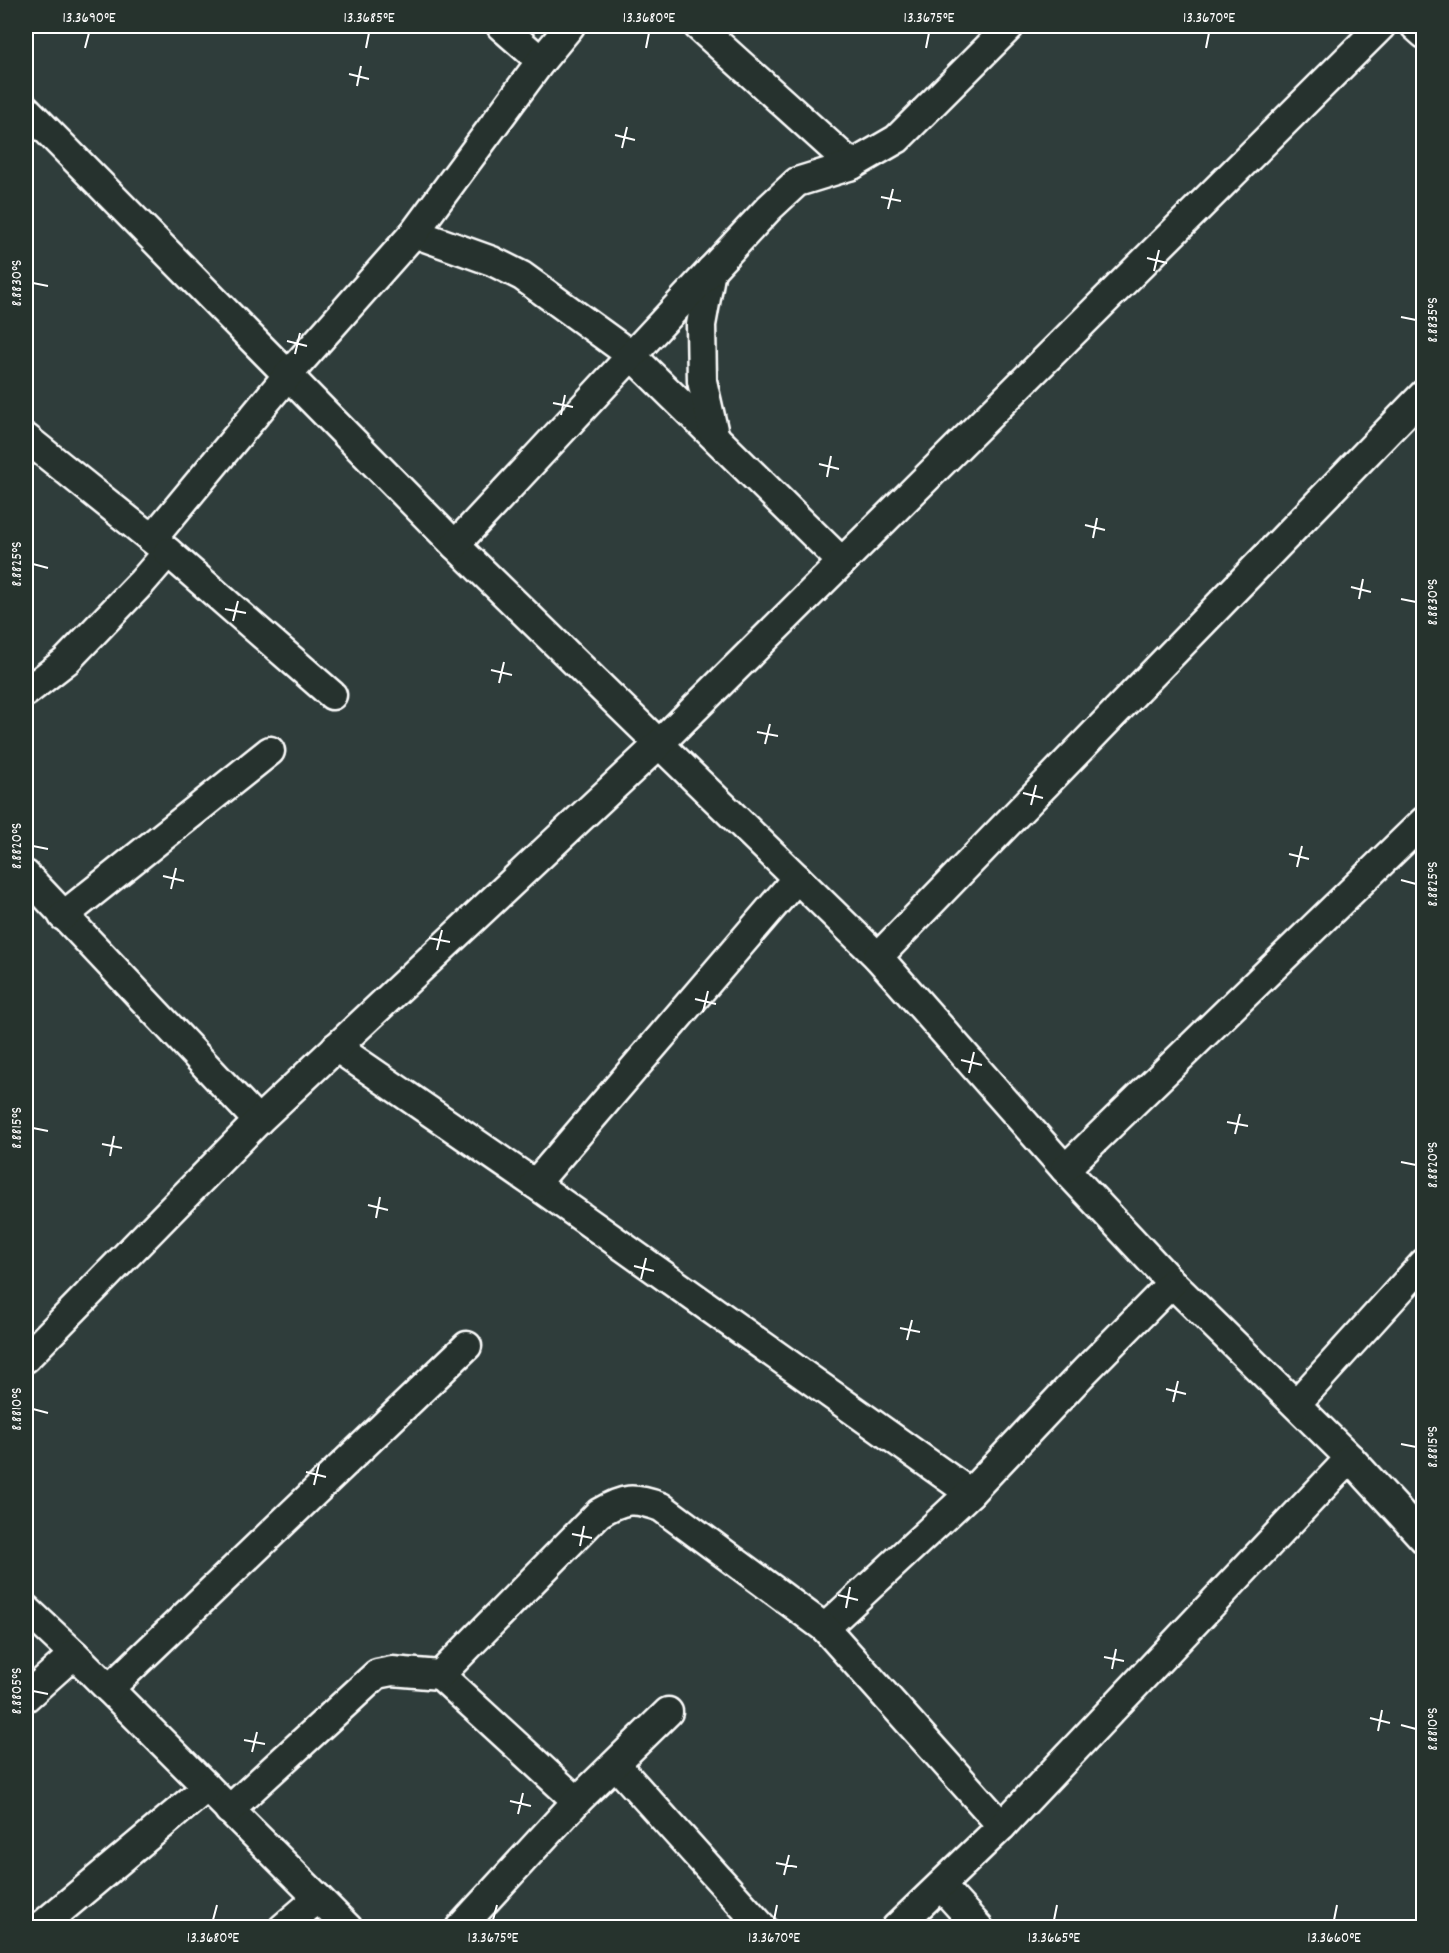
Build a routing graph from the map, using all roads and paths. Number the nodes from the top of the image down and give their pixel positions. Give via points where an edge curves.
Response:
1 (501, 26) edge
2 (570, 26) edge
3 (698, 26) edge
4 (1010, 26) edge
5 (1381, 26) edge
6 (1416, 26) edge
7 (1424, 34) edge
8 (541, 61) junction
9 (26, 109) edge
10 (852, 165) junction
11 (414, 232) junction
12 (711, 270) junction
13 (631, 355) junction
14 (288, 375) junction
15 (1424, 394) edge
16 (714, 434) junction
17 (26, 438) edge
18 (160, 545) junction
19 (455, 545) junction
20 (842, 562) junction
21 (26, 692) edge
22 (332, 695) dead end
23 (659, 744) junction
24 (270, 751) dead end
25 (1424, 821) edge
26 (26, 875) edge
27 (797, 878) junction
28 (63, 915) junction
29 (878, 957) junction
30 (336, 1047) junction
31 (258, 1121) junction
32 (1065, 1169) junction
33 (535, 1184) junction
34 (1424, 1263) edge
35 (1172, 1283) junction
36 (467, 1346) dead end
37 (26, 1358) edge
38 (1296, 1404) junction
39 (1350, 1458) junction
40 (970, 1493) junction
41 (1424, 1539) edge
42 (26, 1609) edge
43 (825, 1628) junction
44 (74, 1654) junction
45 (440, 1674) junction
46 (109, 1689) junction
47 (26, 1697) edge
48 (668, 1712) dead end
49 (615, 1765) junction
50 (207, 1787) junction
51 (578, 1802) junction
52 (229, 1810) junction
53 (1002, 1826) junction
54 (941, 1886) junction
55 (318, 1898) junction
56 (39, 1928) edge
57 (283, 1928) edge
58 (348, 1928) edge
59 (460, 1928) edge
60 (763, 1928) edge
61 (896, 1928) edge
62 (979, 1928) edge

1 - 8 street
2 - 8 street
3 - 10 street
4 - 10 street via 897,139
5 - 20 street
6 - 7 street
8 - 11 street
9 - 14 street
10 - 12 street via 797,182
11 - 13 street via 522,276
11 - 14 street
12 - 13 street
12 - 16 street via 701,326 702,381
13 - 16 street
13 - 19 street
14 - 18 street
14 - 19 street
15 - 29 street
16 - 20 street
17 - 18 street
18 - 21 street via 142,582 66,662
18 - 22 street
19 - 23 street
20 - 23 street
23 - 27 street
23 - 30 street
24 - 28 street
25 - 32 street
26 - 28 street
27 - 29 street
27 - 33 street
28 - 31 street
29 - 32 street
30 - 31 street
30 - 33 street
31 - 37 street
32 - 35 street
33 - 40 street
34 - 38 street
35 - 38 street
35 - 40 street
36 - 46 street
38 - 39 street
39 - 41 street
39 - 53 street
40 - 43 street
42 - 44 street
43 - 45 street via 661,1507 639,1499 616,1503 598,1514
43 - 53 street
44 - 46 street
44 - 47 street
45 - 51 street
45 - 52 street via 377,1674
46 - 50 street
48 - 49 street
49 - 51 street
49 - 60 street
50 - 52 street
50 - 56 street
51 - 59 street
52 - 55 street
53 - 54 street
54 - 61 street
54 - 62 street
55 - 57 street
55 - 58 street

